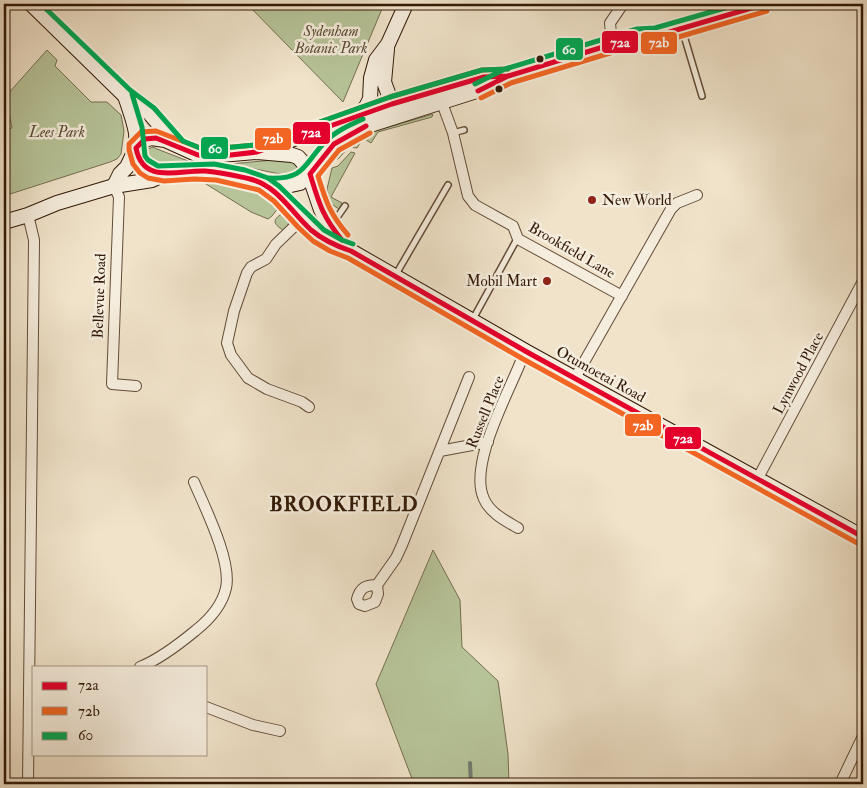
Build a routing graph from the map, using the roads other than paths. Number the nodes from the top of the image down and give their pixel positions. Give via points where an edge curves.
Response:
1 (31, 4) edge
2 (406, 4) edge
3 (623, 4) edge
4 (765, 4) edge
5 (681, 28) junction
6 (388, 44) junction
7 (612, 44) junction
8 (508, 76) junction
9 (125, 96) junction
10 (702, 96) dead end
11 (442, 103) junction
12 (374, 104) junction
13 (394, 110) junction
14 (464, 130) dead end
15 (452, 133) junction
16 (178, 147) junction
17 (136, 148) junction
18 (257, 152) junction
19 (164, 174) junction
20 (310, 174) junction
21 (267, 185) junction
22 (448, 185) dead end
23 (114, 186) junction
24 (697, 195) dead end
25 (346, 206) dead end
26 (28, 215) junction
27 (301, 220) junction
28 (4, 222) edge
29 (331, 226) junction
30 (518, 239) junction
31 (351, 251) junction
32 (395, 276) junction
33 (863, 281) edge
34 (622, 296) junction
35 (472, 321) junction
36 (527, 352) junction
37 (469, 377) dead end
38 (575, 378) junction
39 (136, 386) dead end
40 (309, 407) dead end
41 (488, 442) junction
42 (440, 451) junction
43 (758, 478) junction
44 (194, 482) dead end
45 (518, 528) dead end
46 (863, 537) edge
47 (377, 585) dead end
48 (152, 664) edge
49 (31, 676) edge
50 (208, 708) edge
51 (280, 731) dead end
52 (863, 736) edge
53 (28, 784) edge
54 (840, 784) edge

1 - 9 main road, Otumoetai Road
2 - 6 main road
3 - 7 street via 610,23
4 - 5 main road
5 - 7 main road
5 - 10 lane
6 - 12 main road via 376,60 372,78
6 - 13 main road via 384,82
7 - 8 main road
8 - 11 main road via 486,88
8 - 13 main road via 484,77
9 - 16 main road, Otumoetai Road via 148,113
9 - 17 main road, Otumoetai Road via 136,133
11 - 13 main road
11 - 15 street, Brookfield Lane
12 - 13 main road
12 - 18 main road via 358,115
13 - 20 main road via 334,144
14 - 15 lane
15 - 30 street, Brookfield Lane via 468,196 475,205 513,226
16 - 17 main road via 156,138 145,139
16 - 18 main road, Otumoetai Road via 209,156
17 - 19 main road, Otumoetai Road via 143,166
17 - 23 main road
18 - 20 main road, Otumoetai Road via 298,157
19 - 21 main road via 221,172
19 - 23 main road via 152,180
20 - 21 main road via 292,186
20 - 29 main road, Otumoetai Road via 321,210
21 - 27 main road, Otumoetai Road
22 - 32 lane
23 - 26 main road
23 - 39 street, Bellevue Road via 118,197 112,384
24 - 34 street via 671,209
25 - 29 lane
26 - 28 main road
26 - 49 street via 34,240
27 - 31 main road, Otumoetai Road via 321,238
27 - 40 street via 276,244 266,259 247,273 227,343 231,355 248,378
29 - 31 main road, Otumoetai Road
30 - 34 street, Brookfield Lane
30 - 35 lane
31 - 32 main road, Otumoetai Road
32 - 35 main road, Otumoetai Road
33 - 43 street, Lynwood Place
34 - 38 street
35 - 36 main road, Otumoetai Road
36 - 38 main road, Otumoetai Road
36 - 41 street, Russell Place
37 - 42 street
38 - 43 main road, Otumoetai Road
41 - 42 street
41 - 45 street, Russell Place via 480,470 481,492 488,506
42 - 47 street via 396,558
43 - 46 main road, Otumoetai Road
44 - 48 street via 222,550 227,587 208,620
49 - 53 street
50 - 51 street via 253,725
52 - 54 street

